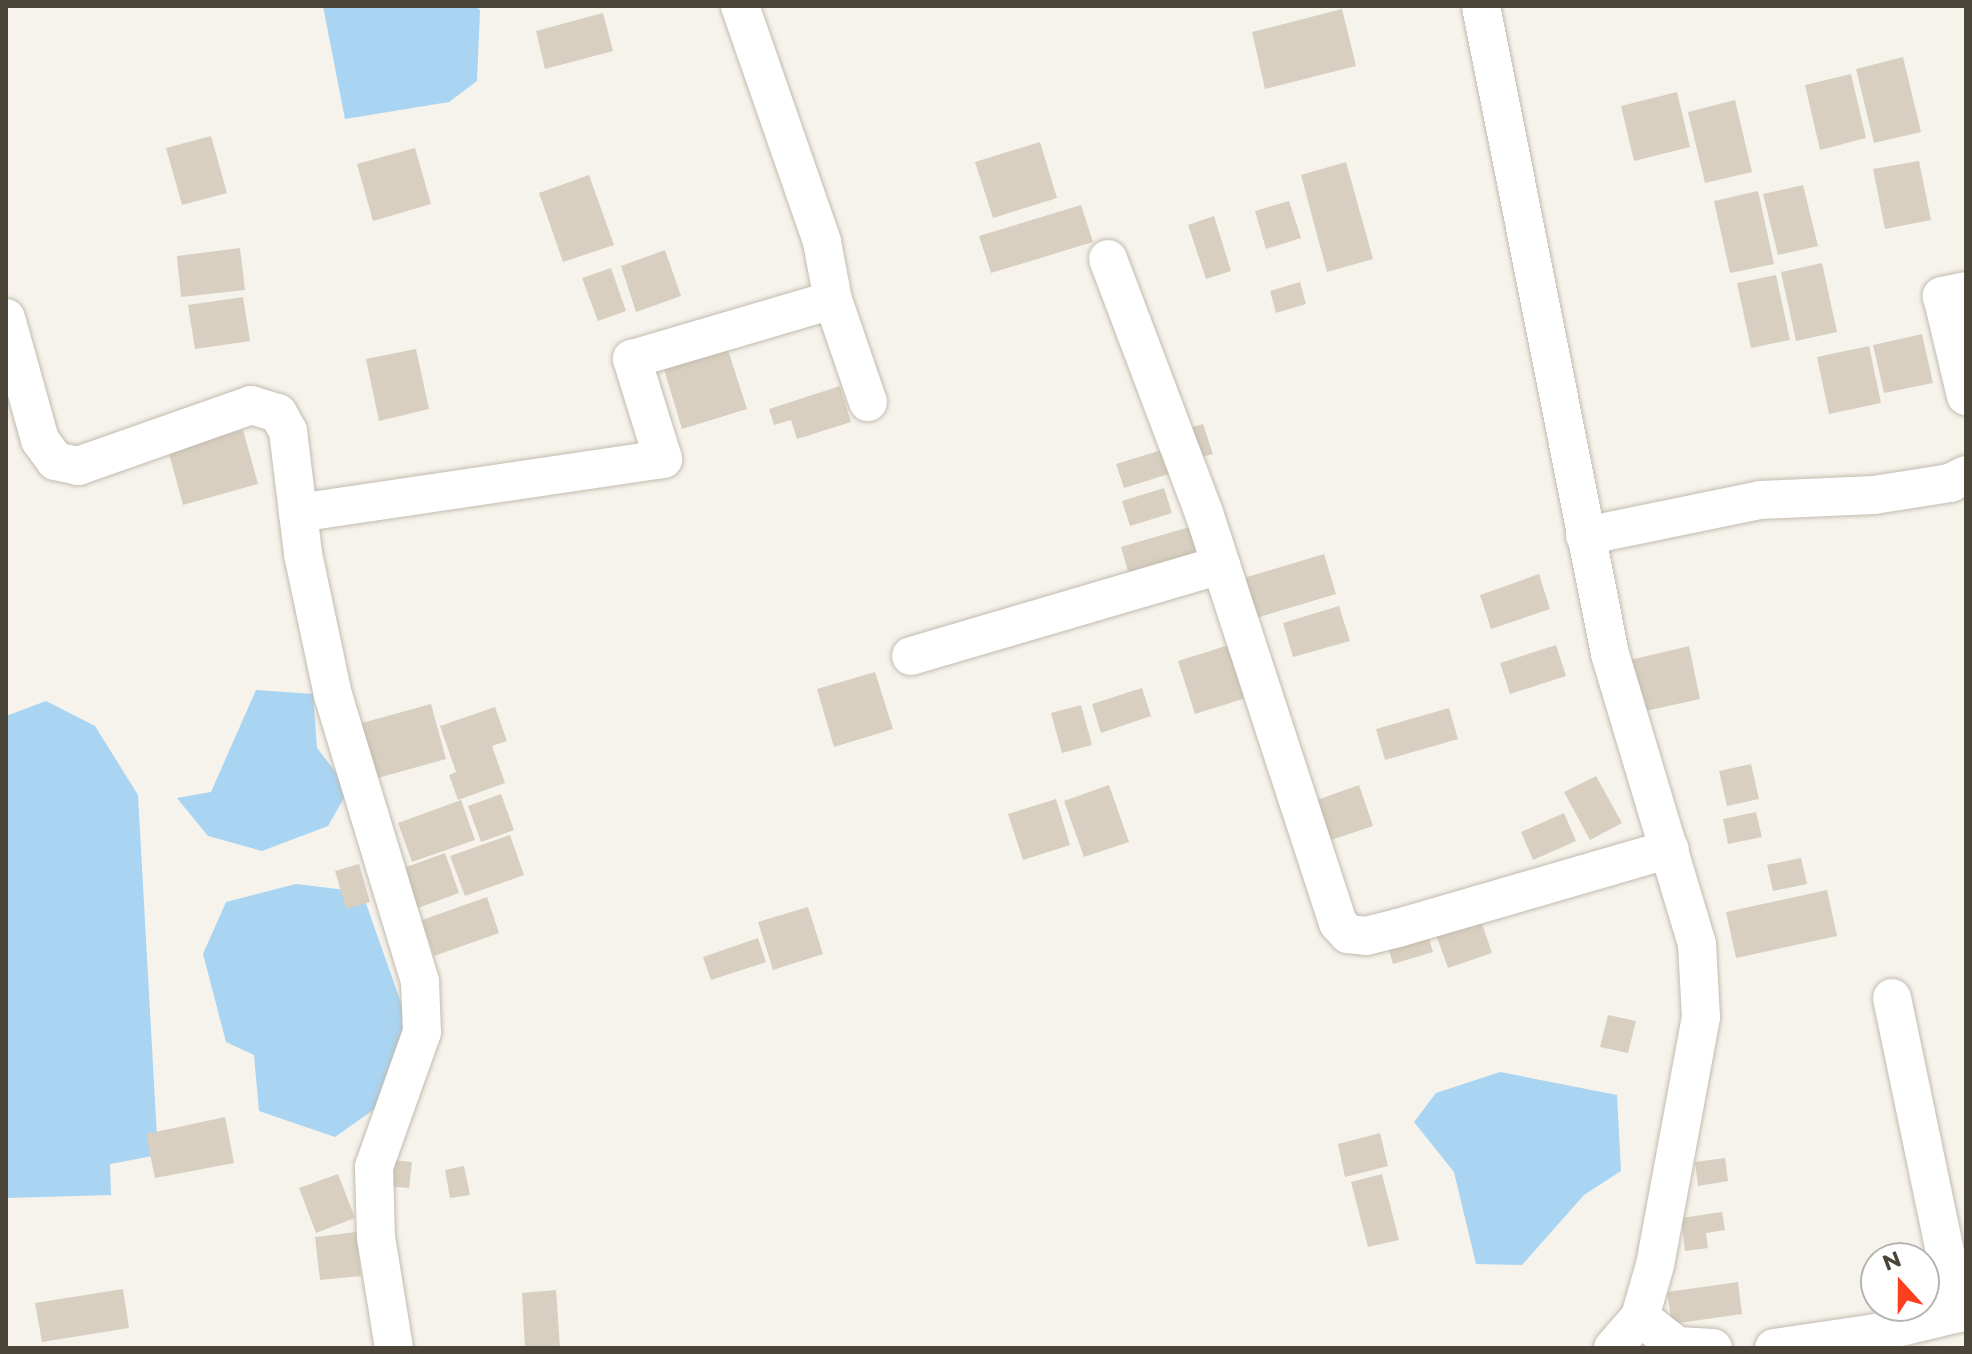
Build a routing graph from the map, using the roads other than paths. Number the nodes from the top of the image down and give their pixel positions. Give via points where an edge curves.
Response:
1 (740, 6) edge
2 (1481, 6) edge
3 (1108, 259) dead end
4 (1966, 291) edge
5 (833, 300) junction
6 (6, 318) edge
7 (1966, 396) edge
8 (868, 402) dead end
9 (1966, 475) edge
10 (298, 513) junction
11 (1585, 536) junction
12 (1221, 565) junction
13 (911, 656) dead end
14 (1670, 849) junction
15 (1892, 998) dead end
16 (1962, 1312) edge
17 (1644, 1333) edge
18 (394, 1348) edge
19 (1613, 1348) edge
20 (1713, 1348) edge
21 (1774, 1348) edge

1 - 5 street via 822,242
2 - 11 street
3 - 12 street
4 - 7 street via 1942,296
5 - 8 street
5 - 10 street via 632,359 663,459
6 - 10 street via 40,440 55,461 78,466 251,405 278,413 288,431
9 - 11 street via 1950,483 1874,495 1760,500
10 - 18 street via 333,695 420,982 422,1032 374,1167 376,1237
11 - 14 street via 1636,749
12 - 13 street
12 - 14 street via 1338,923 1348,934 1366,936 1398,928
14 - 17 street via 1697,944 1701,1017
15 - 16 street
16 - 21 street via 1876,1333
17 - 19 street
17 - 20 street via 1677,1346

